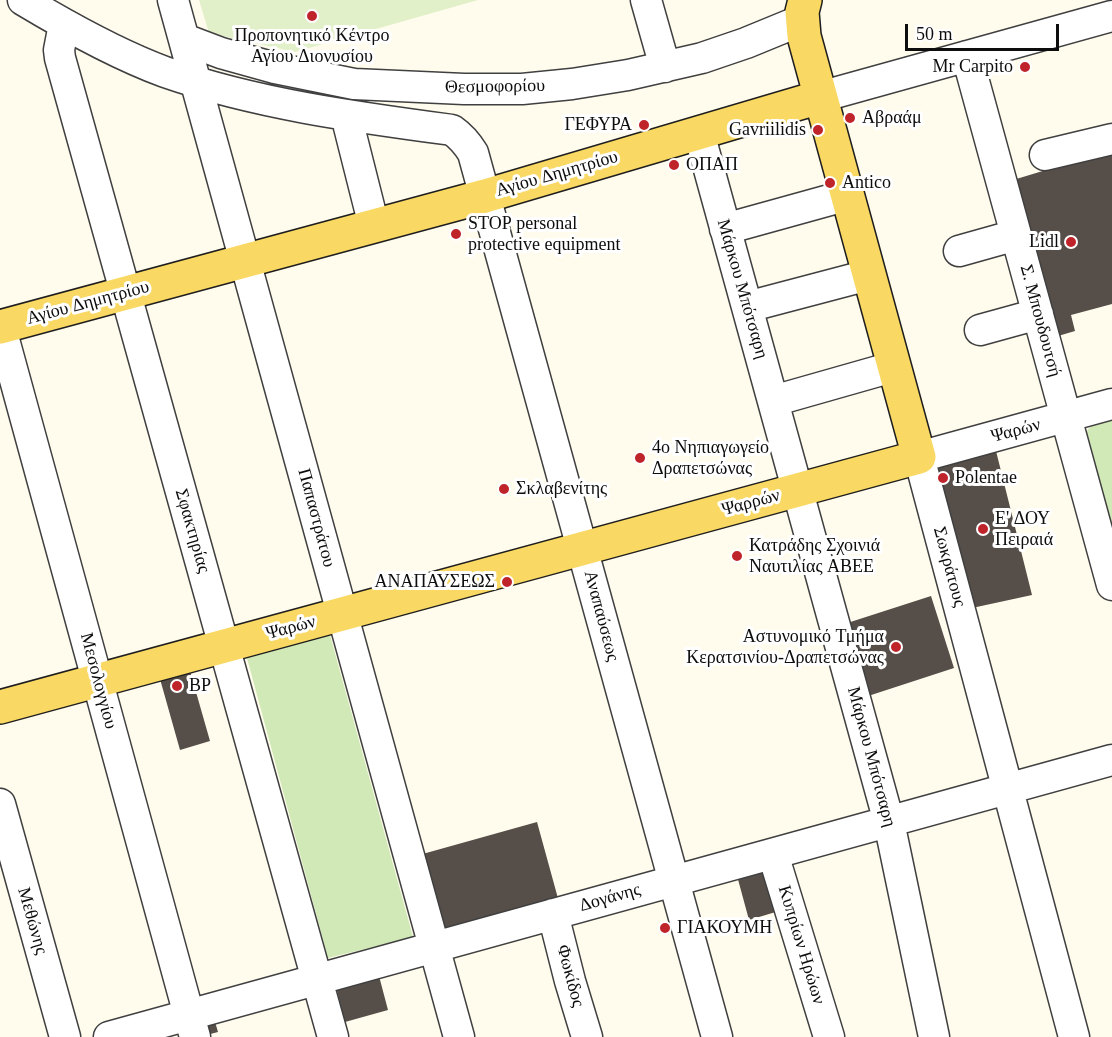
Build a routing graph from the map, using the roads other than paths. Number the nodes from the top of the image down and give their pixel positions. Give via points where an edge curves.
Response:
1 (22, 0) edge
2 (173, 0) edge
3 (646, 0) edge
4 (804, 10) edge
5 (1112, 16) edge
6 (64, 24) junction
7 (184, 39) junction
8 (967, 56) junction
9 (665, 67) junction
10 (196, 82) junction
11 (820, 98) junction
12 (346, 115) junction
13 (699, 133) junction
14 (1112, 139) edge
15 (1045, 155) dead end
16 (484, 195) junction
17 (837, 198) dead end
18 (374, 226) junction
19 (725, 229) junction
20 (1016, 236) junction
21 (959, 251) dead end
22 (245, 261) junction
23 (857, 278) dead end
24 (126, 293) junction
25 (747, 307) junction
26 (1038, 314) junction
27 (0, 326) edge
28 (980, 330) dead end
29 (882, 370) dead end
30 (773, 401) junction
31 (1112, 404) edge
32 (1066, 417) junction
33 (919, 457) junction
34 (797, 490) junction
35 (582, 549) junction
36 (1112, 585) edge
37 (342, 614) junction
38 (224, 646) junction
39 (98, 681) junction
40 (0, 707) edge
41 (1112, 760) edge
42 (1008, 789) junction
43 (0, 804) edge
44 (889, 822) junction
45 (773, 854) junction
46 (674, 881) junction
47 (553, 914) junction
48 (434, 947) junction
49 (317, 980) junction
50 (192, 1026) edge
51 (64, 1037) edge
52 (109, 1037) edge
53 (333, 1037) edge
54 (459, 1037) edge
55 (587, 1037) edge
56 (717, 1037) edge
57 (829, 1037) edge
58 (934, 1037) edge
59 (1074, 1037) edge

1 - 6 street
2 - 7 street, Παπαστράτου
3 - 9 street
4 - 9 street, Θεσμοφορίου via 723,52
4 - 11 main road, Σωκράτους via 804,36
5 - 8 street, Αγίου Δημητρίου
6 - 10 street via 126,55
6 - 24 street, Σφακτηρίας via 60,58
7 - 9 street, Θεσμοφορίου via 275,68 354,84 388,86 522,89
7 - 10 street, Παπαστράτου
8 - 11 street, Αγίου Δημητρίου
8 - 20 street, Σ. Μπουδουτσή
10 - 12 street
10 - 22 street, Παπαστράτου
11 - 13 main road, Αγίου Δημητρίου
11 - 33 main road, Σωκράτους
12 - 16 street via 452,130 473,153
12 - 18 street
13 - 16 main road, Αγίου Δημητρίου
13 - 19 street, Μάρκου Μπότσαρη
14 - 15 street
16 - 18 main road, Αγίου Δημητρίου
16 - 35 street, Αναπαύσεως
17 - 19 street
18 - 22 main road, Αγίου Δημητρίου
19 - 25 street, Μάρκου Μπότσαρη
20 - 21 street
20 - 26 street, Σ. Μπουδουτσή
22 - 24 main road, Αγίου Δημητρίου
22 - 37 street, Παπαστράτου
23 - 25 street
24 - 27 main road, Αγίου Δημητρίου
24 - 38 street, Σφακτηρίας
25 - 30 street, Μάρκου Μπότσαρη
26 - 28 street
26 - 32 street, Σ. Μπουδουτσή
27 - 39 street, Μεσολογγίου
29 - 30 street
30 - 34 street, Μάρκου Μπότσαρη
31 - 32 street, Ψαρών
32 - 33 street, Ψαρών
32 - 36 street, Σ. Μπουδουτσή
33 - 34 main road, Ψαρρών
33 - 42 street, Σωκράτους
34 - 35 main road, Ψαρρών
34 - 44 street, Μάρκου Μπότσαρη
35 - 37 main road, Ψαρών
35 - 46 street, Αναπαύσεως
37 - 38 main road, Ψαρών
37 - 48 street, Παπαστράτου
38 - 39 main road, Ψαρών
38 - 49 street, Σφακτηρίας
39 - 40 main road, Ψαρών
39 - 50 street, Μεσολογγίου
41 - 42 street, Δογάνης
42 - 44 street, Δογάνης
42 - 59 street, Σωκράτους
43 - 51 street, Μεθώνης
44 - 45 street, Δογάνης
44 - 58 street, Μάρκου Μπότσαρη
45 - 46 street, Δογάνης
45 - 57 street, Κυπρίων Ηρώων
46 - 47 street, Δογάνης
46 - 56 street, Αναπαύσεως
47 - 48 street, Δογάνης
47 - 55 street, Φωκίδος
48 - 49 street, Δογάνης
48 - 54 street, Παπαστράτου
49 - 50 street, Δογάνης
49 - 53 street, Σφακτηρίας
50 - 52 street, Δογάνης

